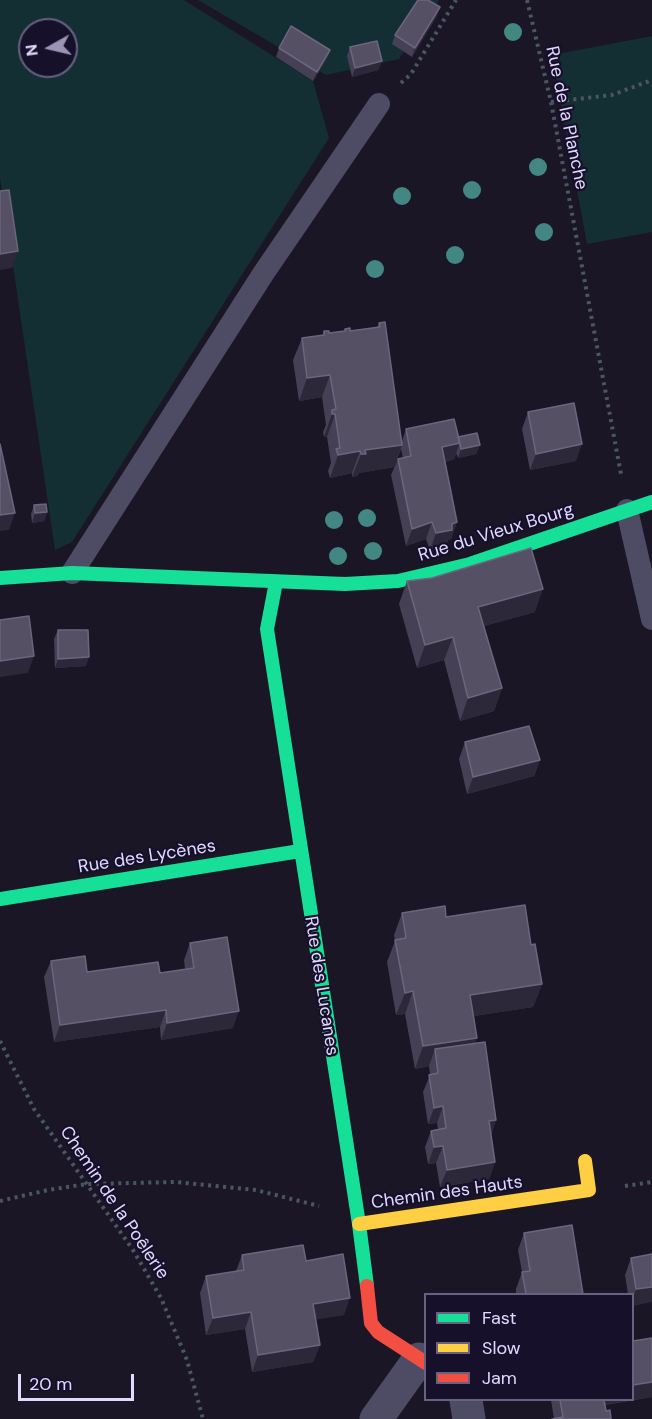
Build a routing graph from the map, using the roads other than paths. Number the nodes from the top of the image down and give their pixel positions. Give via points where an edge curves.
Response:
1 (379, 104) road end
2 (652, 502) edge
3 (627, 510) junction
4 (72, 573) junction
5 (0, 578) edge
6 (276, 582) junction
7 (652, 619) edge
8 (300, 851) junction
9 (0, 898) edge
10 (585, 1161) dead end
11 (358, 1224) junction
12 (422, 1360) edge
13 (466, 1401) edge
14 (376, 1419) edge
15 (469, 1419) edge

1 - 4 lane via 263,274
2 - 3 street, Rue du Vieux Bourg
3 - 6 street, Rue du Vieux Bourg via 470,564 398,581
3 - 7 lane
4 - 5 street
4 - 6 street, Rue du Vieux Bourg
6 - 8 street, Rue des Lucanes via 267,629
8 - 9 street, Rue des Lycènes
8 - 11 street, Rue des Lucanes
10 - 11 street, Chemin des Hauts via 589,1190
11 - 12 street, Rue des Lucanes via 371,1323 378,1332
12 - 14 street
13 - 15 street

